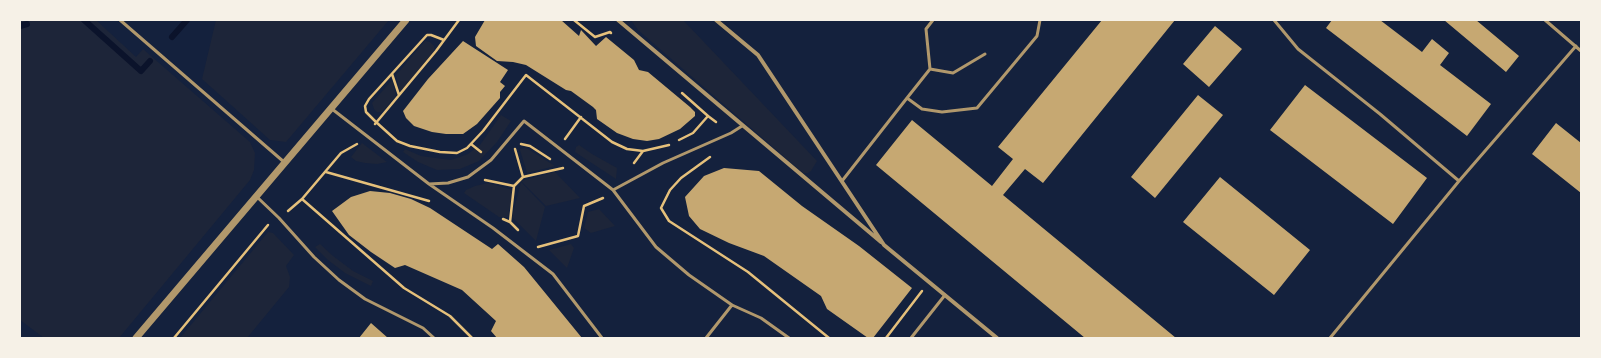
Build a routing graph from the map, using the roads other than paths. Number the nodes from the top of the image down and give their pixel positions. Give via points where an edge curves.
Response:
1 (120, 20) edge
2 (406, 20) edge
3 (618, 20) edge
4 (716, 20) edge
5 (933, 20) edge
6 (1040, 20) edge
7 (1274, 20) edge
8 (1545, 20) edge
9 (1576, 46) junction
10 (1581, 51) edge
11 (985, 54) dead end
12 (930, 69) junction
13 (906, 98) junction
14 (330, 108) junction
15 (742, 126) junction
16 (284, 162) junction
17 (842, 180) junction
18 (1459, 181) junction
19 (429, 184) junction
20 (613, 190) junction
21 (257, 197) junction
22 (884, 245) junction
23 (945, 295) junction
24 (732, 305) junction
25 (136, 338) edge
26 (434, 338) edge
27 (602, 338) edge
28 (706, 338) edge
29 (789, 338) edge
30 (911, 338) edge
31 (997, 338) edge
32 (1330, 338) edge

1 - 16 lane
2 - 14 street
3 - 15 street
4 - 17 street via 758,55
5 - 12 lane via 926,29
6 - 13 lane via 1037,36 978,108 942,112 922,109
7 - 18 lane via 1298,49
8 - 9 lane
9 - 10 lane
9 - 18 lane
11 - 12 lane via 953,73
12 - 13 lane
13 - 17 lane
14 - 16 street
14 - 19 lane
15 - 20 lane
15 - 22 street
16 - 21 street
17 - 22 street
18 - 32 lane
19 - 20 lane via 448,183 468,177 491,160 524,121
19 - 27 lane via 553,274
20 - 24 lane via 656,247 689,275
21 - 25 street
21 - 26 lane via 339,280 365,299 423,328
22 - 23 street
23 - 30 lane
23 - 31 street
24 - 28 lane
24 - 29 lane via 761,318

